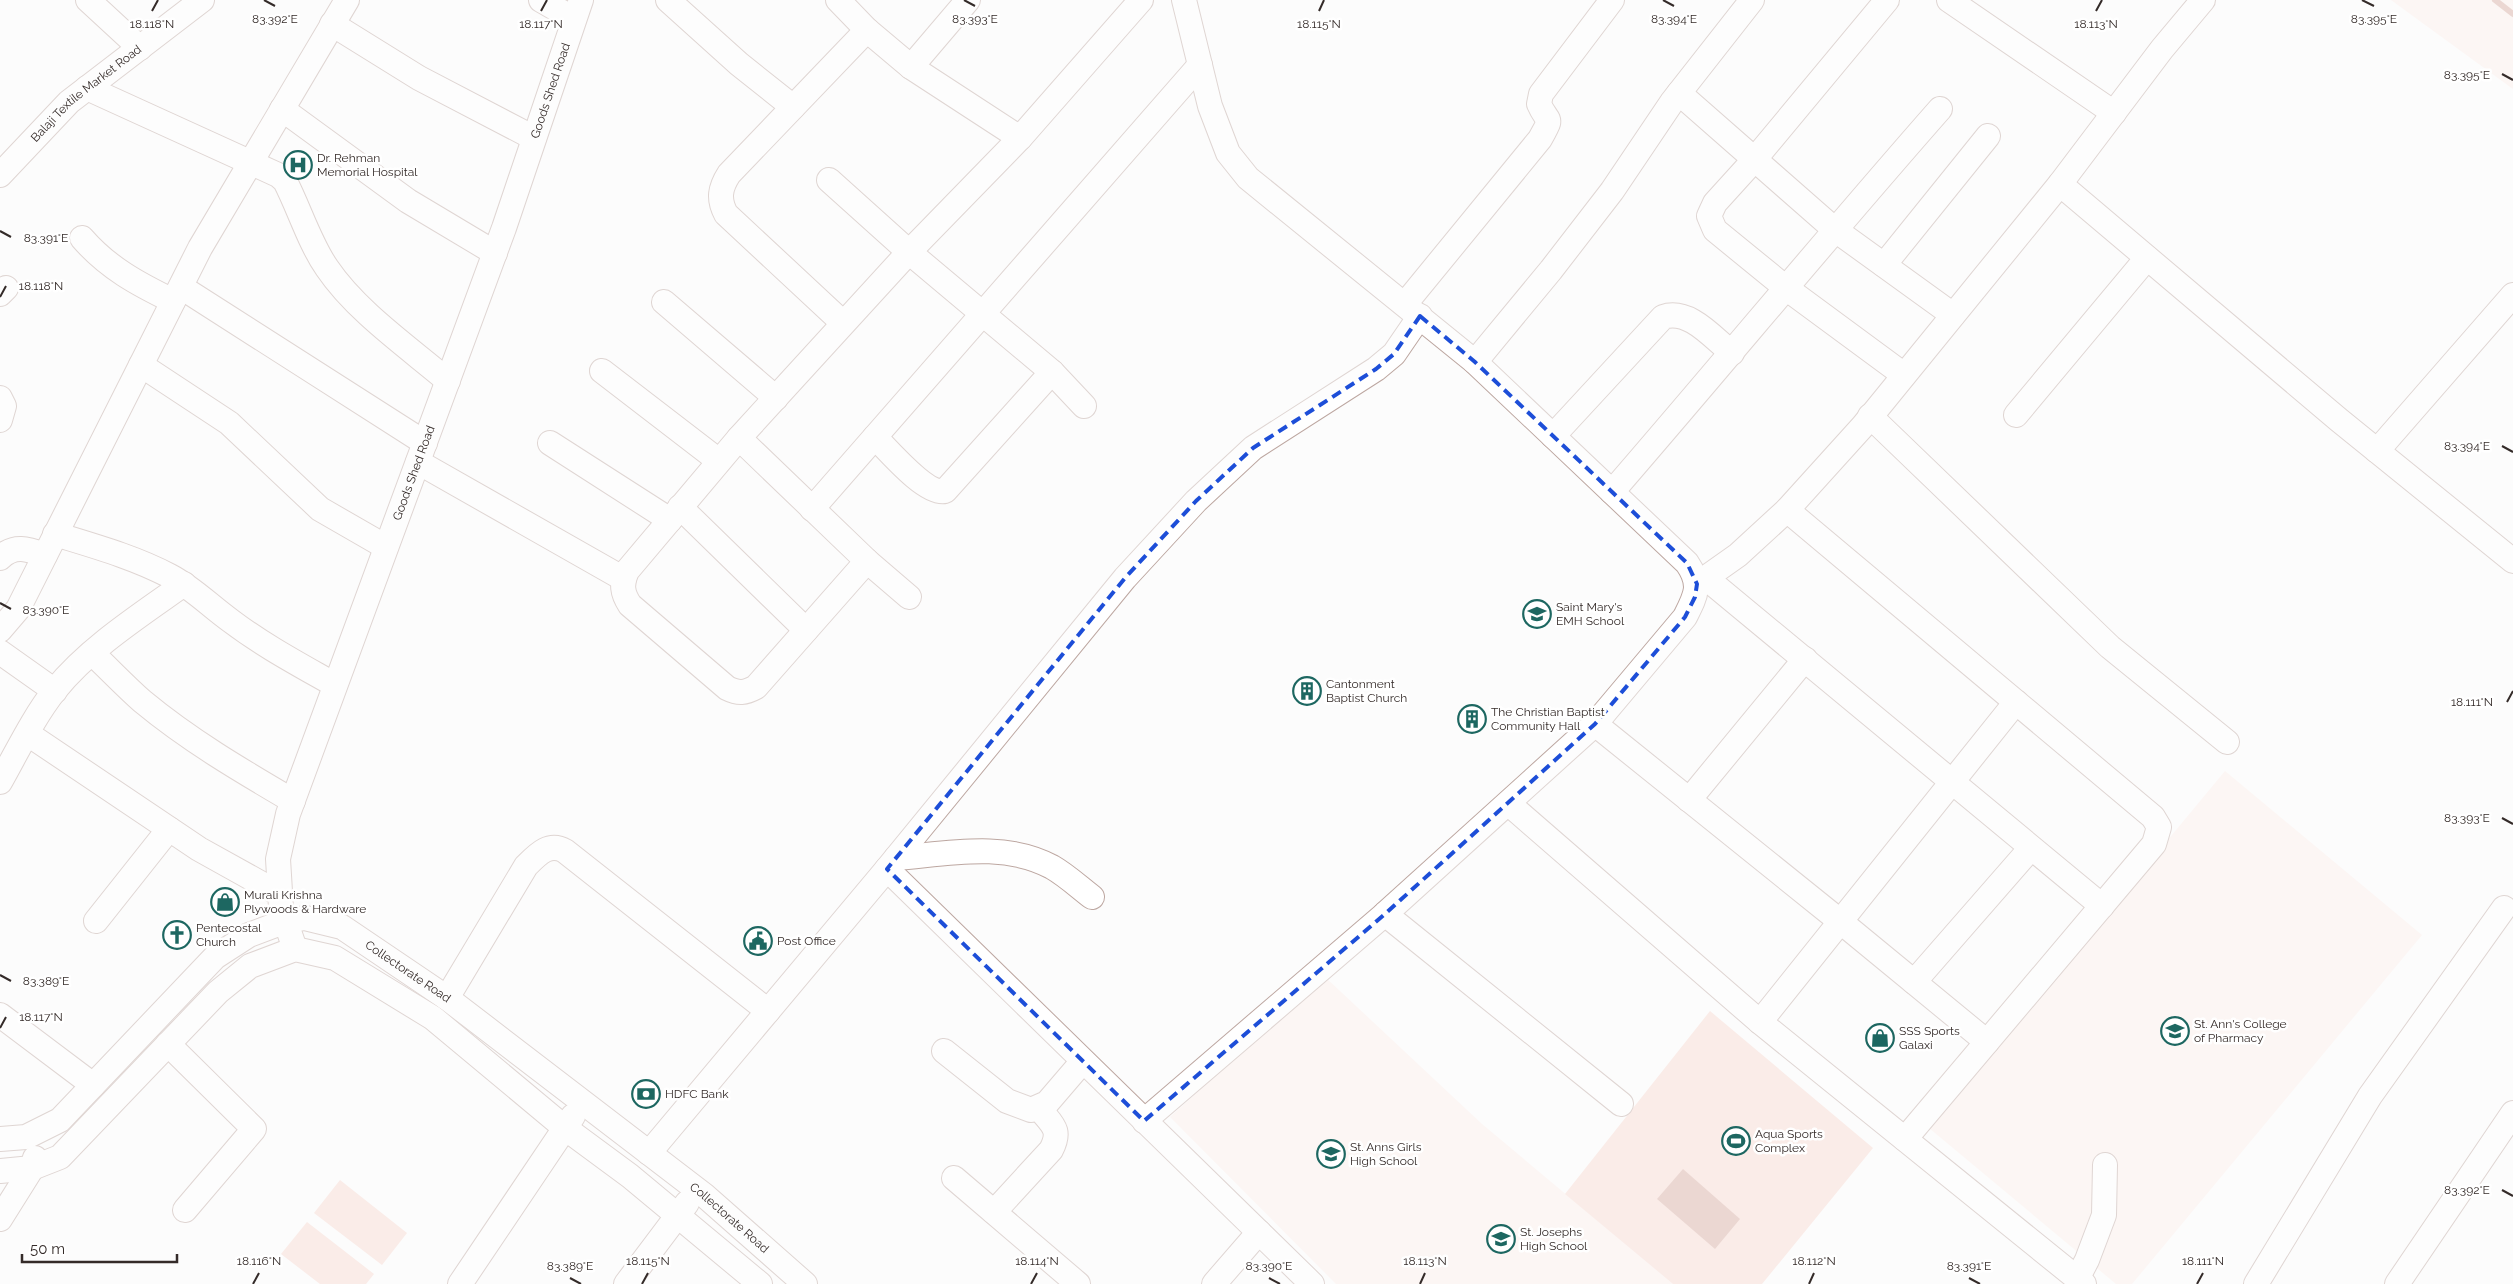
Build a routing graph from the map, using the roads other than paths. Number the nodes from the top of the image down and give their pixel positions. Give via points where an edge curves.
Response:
1 (88, 0) edge
2 (202, 0) edge
3 (346, 0) edge
4 (541, 0) edge
5 (668, 0) edge
6 (838, 0) edge
7 (968, 0) edge
8 (1140, 0) edge
9 (1184, 0) edge
10 (1612, 0) edge
11 (1752, 0) edge
12 (1887, 0) edge
13 (1949, 0) edge
14 (2203, 0) edge
15 (579, 5) edge
16 (332, 24) junction
17 (867, 30) junction
18 (140, 48) junction
19 (1200, 65) junction
20 (911, 66) junction
21 (87, 88) junction
22 (1679, 93) junction
23 (793, 107) junction
24 (1940, 109) dead end
25 (282, 110) junction
26 (2114, 113) junction
27 (1988, 136) dead end
28 (534, 138) junction
29 (1020, 138) junction
30 (1754, 160) junction
31 (252, 163) junction
32 (0, 175) edge
33 (829, 180) dead end
34 (2060, 184) junction
35 (1834, 230) junction
36 (82, 238) dead end
37 (909, 252) junction
38 (494, 253) junction
39 (2147, 258) junction
40 (1884, 265) junction
41 (1786, 288) junction
42 (177, 294) junction
43 (2513, 295) edge
44 (664, 302) dead end
45 (1412, 310) junction
46 (982, 314) junction
47 (1953, 315) junction
48 (843, 323) junction
49 (1732, 354) junction
50 (1475, 362) junction
51 (141, 365) junction
52 (602, 371) dead end
53 (1052, 372) junction
54 (1904, 374) junction
55 (448, 381) junction
56 (0, 398) edge
57 (776, 398) junction
58 (1084, 406) dead end
59 (2016, 415) dead end
60 (1870, 416) junction
61 (0, 420) edge
62 (1553, 436) junction
63 (875, 437) junction
64 (739, 438) junction
65 (550, 443) dead end
66 (2377, 451) junction
67 (421, 452) junction
68 (719, 461) junction
69 (1612, 492) junction
70 (812, 509) junction
71 (1787, 510) junction
72 (675, 513) junction
73 (56, 534) junction
74 (386, 546) junction
75 (2511, 554) edge
76 (45, 555) junction
77 (0, 558) edge
78 (867, 560) junction
79 (624, 579) junction
80 (1701, 581) junction
81 (184, 584) junction
82 (909, 597) dead end
83 (0, 630) edge
84 (806, 630) junction
85 (0, 652) edge
86 (92, 654) junction
87 (1805, 660) junction
88 (335, 685) junction
89 (54, 691) junction
90 (2016, 702) junction
91 (1595, 724) junction
92 (28, 734) junction
93 (2227, 742) dead end
94 (0, 782) edge
95 (1952, 782) junction
96 (292, 800) junction
97 (1689, 800) junction
98 (1508, 804) junction
99 (169, 829) junction
100 (2031, 848) junction
101 (891, 863) junction
102 (280, 894) junction
103 (1092, 897) dead end
104 (2102, 906) junction
105 (2504, 908) dead end
106 (1385, 914) junction
107 (96, 921) dead end
108 (286, 921) junction
109 (1841, 922) junction
110 (294, 949) junction
111 (1914, 982) junction
112 (447, 998) junction
113 (768, 1011) junction
114 (0, 1015) edge
115 (1760, 1022) junction
116 (1987, 1042) junction
117 (168, 1044) junction
118 (944, 1051) dead end
119 (1083, 1061) junction
120 (93, 1085) junction
121 (583, 1102) junction
122 (1621, 1104) dead end
123 (1039, 1108) junction
124 (2513, 1113) edge
125 (1144, 1121) junction
126 (45, 1128) junction
127 (565, 1128) junction
128 (0, 1139) edge
129 (1905, 1139) junction
130 (649, 1153) junction
131 (2105, 1164) dead end
132 (32, 1168) junction
133 (0, 1171) edge
134 (954, 1178) dead end
135 (698, 1191) junction
136 (185, 1210) dead end
137 (994, 1212) junction
138 (677, 1214) junction
139 (0, 1218) edge
140 (1259, 1232) junction
141 (2081, 1281) edge
142 (460, 1284) edge
143 (626, 1284) edge
144 (760, 1284) edge
145 (805, 1284) edge
146 (1078, 1284) edge
147 (1214, 1284) edge
148 (1312, 1284) edge
149 (2256, 1284) edge
150 (2397, 1284) edge

1 - 18 street
2 - 18 street, Balaji Textile Market Road
3 - 16 street
4 - 15 street
5 - 23 street
6 - 17 street
7 - 20 street
8 - 29 street
9 - 19 street
10 - 45 street via 1541,94 1539,104 1548,115 1549,122 1540,139
11 - 22 street
12 - 30 street
13 - 26 street
14 - 26 street
15 - 28 street, Goods Shed Road
16 - 25 street
16 - 28 street via 419,78
17 - 20 street
17 - 23 street
18 - 21 street, Balaji Textile Market Road
19 - 45 street via 1210,106 1228,153 1248,178
19 - 46 street
20 - 29 street
21 - 31 street
21 - 32 street, Balaji Textile Market Road via 69,102
22 - 30 street
22 - 50 street via 1612,191
23 - 48 street via 729,174 720,194 720,204 726,214
24 - 35 street
25 - 31 street
25 - 38 street via 408,201
26 - 34 street
27 - 40 street
28 - 38 street, Goods Shed Road
29 - 37 street
30 - 35 street
30 - 41 street via 1715,203 1709,216 1715,230
31 - 42 street via 200,248
31 - 55 street via 285,181 325,266 340,286
33 - 37 street
34 - 39 street
34 - 47 street
35 - 40 street
35 - 41 street
36 - 42 street via 98,257 116,270
37 - 46 street
37 - 48 street
38 - 55 street, Goods Shed Road
39 - 59 street
39 - 66 street
40 - 47 street
41 - 49 street
41 - 54 street
42 - 51 street
42 - 67 street
43 - 66 street
44 - 57 street
45 - 50 street
45 - 101 street via 1394,354 1253,448 1196,501 1125,578
46 - 53 street
46 - 63 street
47 - 54 street
48 - 57 street
49 - 62 street via 1689,319 1678,314 1663,317
49 - 69 street
50 - 62 street
51 - 73 street
51 - 74 street via 229,423 320,509
52 - 68 street
53 - 58 street
53 - 63 street via 945,491 926,486
54 - 60 street
55 - 67 street, Goods Shed Road
56 - 61 street via 4,406
57 - 64 street
60 - 71 street
60 - 93 street via 2110,647
62 - 69 street
63 - 70 street
64 - 68 street
64 - 70 street
65 - 72 street
66 - 75 street
67 - 74 street, Goods Shed Road
67 - 79 street
68 - 72 street
69 - 80 street
70 - 78 street
71 - 80 street via 1738,555
71 - 90 street
72 - 79 street
72 - 84 street
73 - 76 street
73 - 81 street via 133,559
74 - 88 street, Goods Shed Road
76 - 77 street via 20,548
76 - 83 street via 18,609
78 - 82 street
78 - 84 street
79 - 84 street via 624,596 630,605 727,688 736,692 756,687
80 - 87 street
80 - 91 street via 1685,617
81 - 86 street
81 - 88 street via 261,642
85 - 89 street
86 - 89 street
86 - 96 street via 177,728
87 - 95 street
87 - 97 street
88 - 96 street, Goods Shed Road
89 - 92 street
90 - 95 street
90 - 104 street via 2153,817 2159,827 2154,844
91 - 97 street
91 - 98 street
92 - 94 street
92 - 99 street
95 - 100 street
95 - 109 street
96 - 102 street, Goods Shed Road via 278,859
97 - 109 street
98 - 106 street
98 - 115 street
99 - 102 street
99 - 107 street
100 - 104 street
100 - 111 street
101 - 103 street via 979,851 1009,852 1052,868
101 - 113 street
101 - 119 street
102 - 108 street, Goods Shed Road
104 - 116 street
105 - 149 street via 2370,1096
106 - 122 street
106 - 125 street
108 - 110 street, Goods Shed Road
108 - 112 street, Collectorate Road via 305,918 342,928
108 - 120 street, Collectorate Road via 248,935 215,957
109 - 111 street
109 - 115 street
110 - 117 street via 250,966 218,992
110 - 127 street, Collectorate Road via 335,958 433,1018
111 - 116 street
112 - 113 street via 526,866 539,853 554,847 566,851
112 - 121 street, Collectorate Road
113 - 130 street
114 - 120 street
115 - 129 street
116 - 129 street
117 - 132 street via 60,1158
117 - 136 street via 254,1129
118 - 123 street via 1007,1101 1022,1108
119 - 123 street
119 - 125 street
120 - 126 street, Collectorate Road via 60,1120
121 - 127 street
121 - 130 street, Collectorate Road
123 - 137 street via 1055,1128 1056,1139 1051,1150
124 - 150 street
125 - 140 street via 1231,1192
126 - 128 street, Collectorate Road via 26,1137
126 - 132 street
127 - 138 street, Collectorate Road
127 - 142 street
129 - 141 street
130 - 135 street, Collectorate Road
131 - 141 street via 2104,1215
132 - 133 street
132 - 139 street
134 - 137 street
135 - 138 street
135 - 145 street, Collectorate Road
137 - 146 street
138 - 143 street
138 - 144 street, Collectorate Road
140 - 147 street
140 - 148 street

